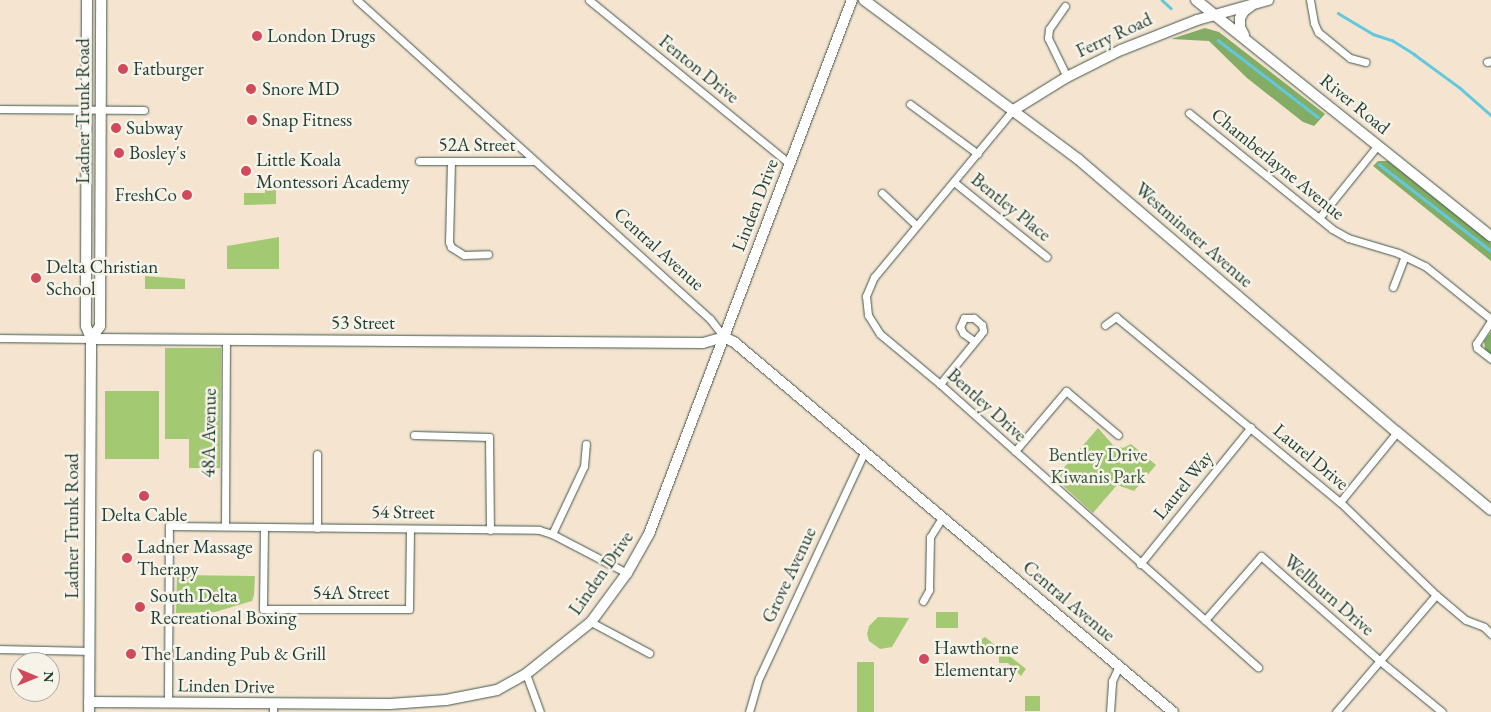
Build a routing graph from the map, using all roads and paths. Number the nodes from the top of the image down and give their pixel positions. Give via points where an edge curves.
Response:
1 (87, 0) edge
2 (101, 0) edge
3 (357, 0) edge
4 (588, 0) edge
5 (852, 0) edge
6 (864, 0) edge
7 (1196, 0) edge
8 (1310, 0) edge
9 (1263, 1) edge
10 (1064, 6) dead end
11 (1216, 15) junction
12 (1246, 38) junction
13 (1365, 62) dead end
14 (1067, 77) junction
15 (910, 104) dead end
16 (0, 109) edge
17 (86, 110) junction
18 (100, 110) junction
19 (144, 110) dead end
20 (1012, 111) junction
21 (1188, 113) dead end
22 (1378, 146) junction
23 (978, 154) junction
24 (419, 161) dead end
25 (451, 161) junction
26 (534, 161) junction
27 (790, 164) junction
28 (954, 182) junction
29 (882, 193) dead end
30 (1319, 218) junction
31 (916, 225) junction
32 (1491, 236) edge
33 (488, 254) dead end
34 (1405, 256) junction
35 (1047, 257) dead end
36 (1393, 287) dead end
37 (1491, 320) edge
38 (1105, 325) dead end
39 (724, 337) junction
40 (0, 338) edge
41 (91, 339) junction
42 (226, 340) junction
43 (974, 341) dead end
44 (1491, 359) edge
45 (940, 384) junction
46 (1251, 427) junction
47 (1397, 432) junction
48 (414, 435) dead end
49 (1118, 435) dead end
50 (586, 444) dead end
51 (1015, 451) junction
52 (864, 453) junction
53 (317, 454) dead end
54 (1340, 502) junction
55 (1491, 510) edge
56 (942, 518) junction
57 (225, 526) junction
58 (264, 527) junction
59 (317, 528) junction
60 (410, 529) junction
61 (490, 530) junction
62 (552, 534) junction
63 (1140, 564) junction
64 (627, 573) junction
65 (1436, 595) junction
66 (923, 601) dead end
67 (1205, 620) junction
68 (591, 622) junction
69 (1491, 634) edge
70 (0, 650) edge
71 (89, 651) junction
72 (649, 653) dead end
73 (1380, 661) junction
74 (1119, 666) junction
75 (1258, 667) dead end
76 (526, 674) junction
77 (168, 702) junction
78 (89, 707) edge
79 (273, 708) edge
80 (540, 712) edge
81 (749, 712) edge
82 (1110, 712) edge
83 (1173, 712) edge
84 (1336, 712) edge
85 (1442, 712) edge

1 - 17 street, Ladner Trunk Road
2 - 18 street, Ladner Trunk Road
3 - 26 street, Central Avenue
4 - 27 street, Fenton Drive
5 - 27 street, Linden Drive
6 - 20 street, Westminster Avenue
7 - 11 street, River Road
8 - 13 street via 1318,32 1350,58
9 - 11 street, Ferry Road
9 - 12 street via 1244,11 1240,18 1240,27
10 - 14 street via 1048,29 1048,38
11 - 12 street, River Road
11 - 14 street, Ferry Road via 1158,34
12 - 22 street, River Road
14 - 20 street, Ferry Road
15 - 23 street
16 - 17 street
17 - 18 street
17 - 41 street, Ladner Trunk Road via 86,326
18 - 19 street
18 - 41 street, Ladner Trunk Road via 100,326
20 - 23 street, Bentley Drive
20 - 47 street, Westminster Avenue via 1078,159
21 - 30 street, Chamberlayne Avenue
22 - 30 street
22 - 32 street, River Road
23 - 28 street, Bentley Drive
24 - 25 street, 52A Street
25 - 26 street, 52A Street
25 - 33 street via 449,242 464,255
26 - 39 street, Central Avenue via 710,319
27 - 39 street, Linden Drive
28 - 31 street, Bentley Drive
28 - 35 street, Bentley Place
29 - 31 street
30 - 34 street, Chamberlayne Avenue via 1348,238
31 - 45 street, Bentley Drive via 871,282 866,309 880,334
34 - 36 street
34 - 37 street, Chamberlayne Avenue via 1425,266
37 - 44 street, Chamberlayne Avenue via 1476,344
38 - 46 street, Laurel Drive via 1116,317
39 - 42 street, 53 Street via 703,343
39 - 52 street, Central Avenue via 734,342
39 - 64 street, Linden Drive via 649,534
40 - 41 street, 53 Street
41 - 42 street, 53 Street
41 - 71 street, Ladner Trunk Road
42 - 57 street, 48A Avenue
43 - 45 street
45 - 51 street, Bentley Drive
46 - 54 street, Laurel Drive
46 - 63 street, Laurel Way
47 - 54 street
47 - 55 street, Westminster Avenue
48 - 61 street via 489,436
49 - 51 street via 1066,391
50 - 62 street via 584,466
51 - 63 street, Bentley Drive
52 - 56 street, Central Avenue
52 - 81 street, Grove Avenue via 759,678
53 - 59 street
54 - 65 street, Laurel Drive
56 - 66 street via 930,537 929,590
56 - 74 street, Central Avenue
57 - 58 street, 54 Street
57 - 77 street, 54 Street via 169,526
58 - 59 street, 54 Street
58 - 60 street, 54A Street via 263,608 409,609
59 - 60 street, 54 Street
60 - 61 street, 54 Street
61 - 62 street, 54 Street via 539,530
62 - 64 street, 54 Street
63 - 67 street, Bentley Drive
64 - 68 street, Linden Drive
65 - 69 street, Laurel Drive via 1466,620 1484,627
65 - 73 street
67 - 73 street, Wellburn Drive via 1260,556
67 - 75 street, Bentley Drive
68 - 72 street
68 - 76 street, Linden Drive
70 - 71 street
71 - 78 street, Ladner Trunk Road
73 - 84 street
73 - 85 street, Wellburn Drive
74 - 82 street via 1112,682
74 - 83 street, Central Avenue
76 - 79 street, Linden Drive via 497,690 446,700
76 - 80 street
77 - 78 street, Linden Drive
77 - 79 street, Linden Drive

